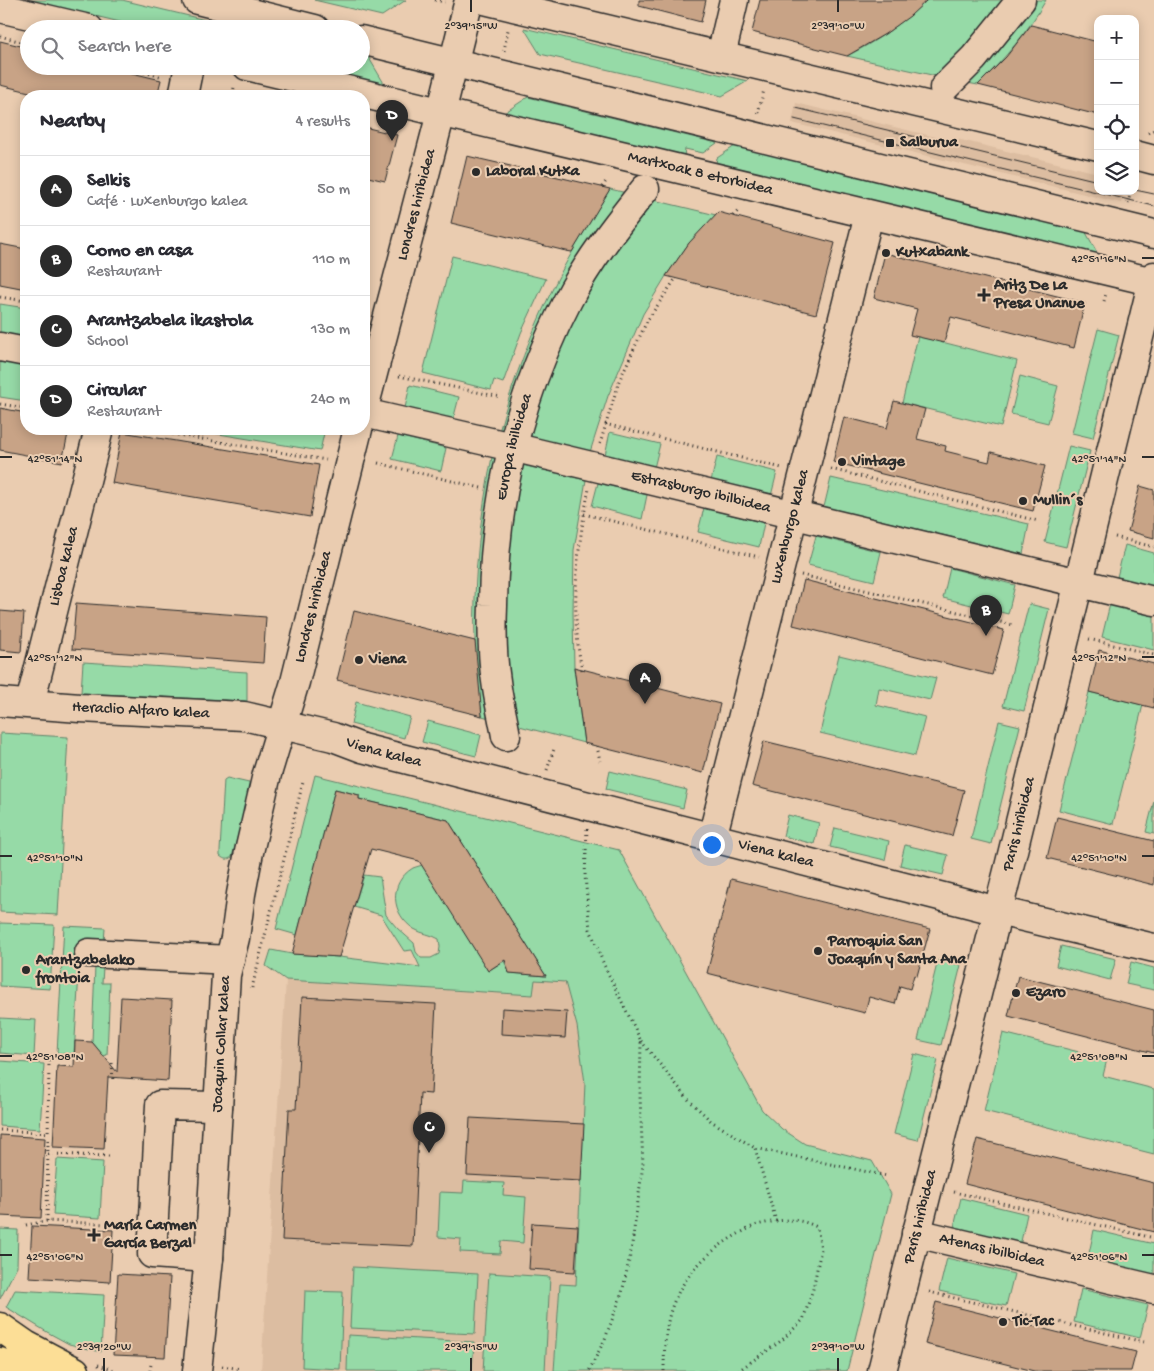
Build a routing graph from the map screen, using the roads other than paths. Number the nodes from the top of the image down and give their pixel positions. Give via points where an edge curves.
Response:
1 (197, 0) edge
2 (468, 0) edge
3 (484, 0) edge
4 (734, 0) edge
5 (1020, 0) edge
6 (0, 8) edge
7 (51, 20) edge
8 (278, 20) edge
9 (370, 42) edge
10 (721, 56) junction
11 (453, 63) junction
12 (284, 75) edge
13 (944, 88) dead end
14 (346, 90) edge
15 (370, 96) edge
16 (441, 113) junction
17 (1094, 145) edge
18 (1139, 156) edge
19 (1154, 160) edge
20 (645, 188) dead end
21 (869, 215) junction
22 (1154, 234) edge
23 (1154, 280) edge
24 (0, 347) edge
25 (20, 351) edge
26 (370, 385) edge
27 (370, 414) edge
28 (97, 435) edge
29 (357, 435) edge
30 (512, 447) junction
31 (794, 514) junction
32 (1078, 582) junction
33 (1154, 601) edge
34 (0, 702) edge
35 (30, 704) junction
36 (282, 725) junction
37 (506, 736) dead end
38 (712, 838) junction
39 (998, 911) junction
40 (1154, 948) edge
41 (89, 953) dead end
42 (230, 960) junction
43 (218, 1106) junction
44 (916, 1233) junction
45 (209, 1258) junction
46 (1154, 1288) edge
47 (0, 1327) edge
48 (0, 1362) edge
49 (36, 1371) edge
50 (75, 1371) edge
51 (197, 1371) edge
52 (882, 1371) edge

1 - 8 street
2 - 11 street, Londres hiribidea
3 - 10 street
4 - 10 street
5 - 13 street via 974,58
6 - 7 street
9 - 11 street
10 - 17 street
11 - 16 street, Londres hiribidea
11 - 22 street
12 - 14 street, Martxoak 8 etorbidea
15 - 16 street, Martxoak 8 etorbidea
16 - 21 street, Martxoak 8 etorbidea
16 - 26 street, Londres hiribidea
18 - 19 street
20 - 30 street, Europa ibilbidea via 607,238 568,299 525,400
21 - 23 street, Martxoak 8 etorbidea
21 - 31 street, Luxenburgo kalea
23 - 32 street, Paris hiribidea
24 - 25 street
27 - 30 street, Estrasburgo ibilbidea
28 - 35 street, Lisboa kalea
29 - 36 street, Londres hiribidea
30 - 31 street, Estrasburgo ibilbidea
30 - 37 street, Europa ibilbidea via 500,504 493,566 495,680
31 - 32 street, Estrasburgo ibilbidea
31 - 38 street, Luxenburgo kalea
32 - 33 street, Estrasburgo ibilbidea
32 - 39 street, Paris hiribidea
34 - 35 street, Heraclio Alfaro kalea
35 - 36 street, Heraclio Alfaro kalea via 244,716
36 - 38 street, Viena kalea
36 - 42 street, Joaquin Collar kalea via 249,852
38 - 39 street, Viena kalea
39 - 40 street, Viena kalea
39 - 44 street, Paris hiribidea
41 - 42 street
42 - 43 street, Joaquin Collar kalea via 224,995
43 - 45 street, Joaquin Collar kalea
43 - 45 street via 160,1105 152,1254
44 - 46 street, Atenas ibilbidea
44 - 52 street, Paris hiribidea
45 - 51 street, Joaquin Collar kalea
47 - 50 main road
48 - 49 main road

